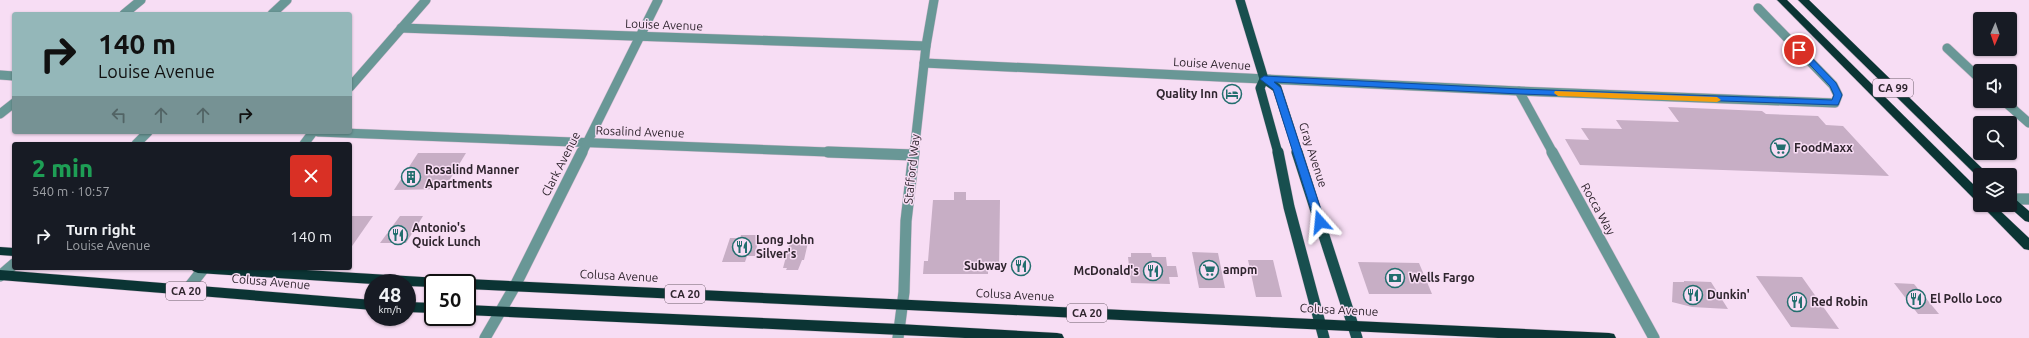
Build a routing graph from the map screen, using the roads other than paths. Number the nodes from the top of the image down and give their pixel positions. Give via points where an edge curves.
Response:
1 (141, 0) edge
2 (287, 0) edge
3 (426, 0) edge
4 (658, 0) edge
5 (934, 0) edge
6 (1240, 0) edge
7 (1782, 0) edge
8 (1803, 0) edge
9 (1758, 8) dead end
10 (126, 12) edge
11 (274, 12) edge
12 (401, 28) junction
13 (638, 36) junction
14 (926, 46) junction
15 (1947, 48) dead end
16 (924, 63) junction
17 (1973, 72) edge
18 (0, 75) edge
19 (12, 76) edge
20 (1264, 79) junction
21 (352, 85) edge
22 (1520, 92) junction
23 (12, 105) edge
24 (2012, 108) edge
25 (0, 114) edge
26 (2029, 123) edge
27 (352, 133) edge
28 (146, 134) edge
29 (138, 142) edge
30 (586, 143) junction
31 (913, 155) junction
32 (1977, 168) edge
33 (1973, 191) edge
34 (2029, 199) edge
35 (2017, 200) edge
36 (2017, 207) edge
37 (1994, 212) edge
38 (2029, 218) edge
39 (2029, 246) edge
40 (0, 251) edge
41 (12, 252) edge
42 (12, 266) edge
43 (202, 270) edge
44 (235, 270) edge
45 (1, 275) edge
46 (424, 282) edge
47 (476, 284) edge
48 (515, 286) junction
49 (186, 290) junction
50 (364, 303) edge
51 (902, 305) junction
52 (476, 310) edge
53 (500, 311) junction
54 (1321, 324) junction
55 (1355, 332) edge
56 (898, 333) edge
57 (485, 338) edge
58 (1058, 338) edge
59 (1324, 338) edge
60 (1609, 338) edge
61 (1654, 338) edge

1 - 10 street
2 - 11 street
3 - 12 street
4 - 13 street, Clark Avenue
5 - 14 street, Stafford Way
6 - 20 main road
7 - 33 highway, CA 99
8 - 32 highway, CA 99
9 - 22 street, Louise Avenue via 1833,85 1838,95 1835,103
12 - 13 street, Louise Avenue
12 - 21 street
13 - 14 street, Louise Avenue
13 - 30 street, Clark Avenue
14 - 16 street, Stafford Way
15 - 17 street
16 - 20 street, Louise Avenue
16 - 31 street, Stafford Way
18 - 19 street
20 - 22 street, Louise Avenue
20 - 54 main road via 1260,88 1275,138 1289,207
20 - 55 main road, Gray Avenue via 1277,88
22 - 61 street, Rocca Way
23 - 25 street
24 - 26 street
27 - 30 street, Rosalind Avenue
28 - 29 street
30 - 31 street, Rosalind Avenue
30 - 48 street, Clark Avenue
31 - 51 street, Stafford Way via 906,221
34 - 35 street
36 - 38 highway
37 - 39 highway
40 - 41 highway
42 - 45 street
43 - 49 street
44 - 46 highway, Colusa Avenue / CA 20
45 - 49 highway, Colusa Avenue / CA 20
47 - 48 highway, Colusa Avenue / CA 20
48 - 51 highway, Colusa Avenue / CA 20
48 - 53 street, Clark Avenue
49 - 50 highway, Colusa Avenue / CA 20
51 - 54 highway, Colusa Avenue / CA 20
51 - 56 street, Stafford Way
52 - 53 highway, CA 20
53 - 56 highway, CA 20
53 - 57 street, Clark Avenue
54 - 55 highway, Colusa Avenue / CA 20
54 - 59 main road
55 - 60 highway, Colusa Avenue / CA 20
56 - 58 highway, CA 20

